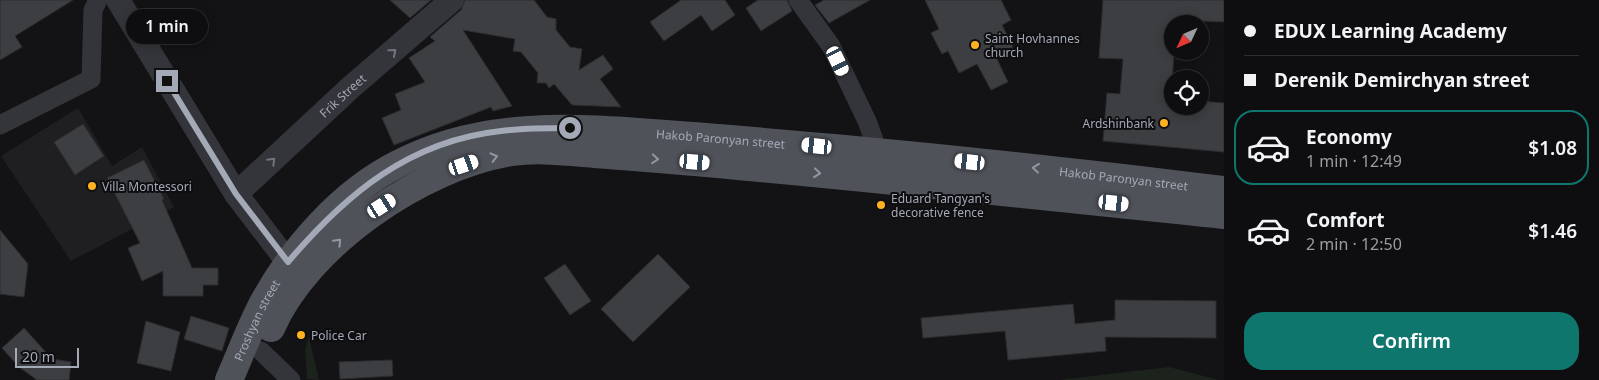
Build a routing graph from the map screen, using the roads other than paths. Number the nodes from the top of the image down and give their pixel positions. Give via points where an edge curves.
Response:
1 (98, 0) edge
2 (118, 0) edge
3 (452, 0) edge
4 (798, 0) edge
5 (0, 125) edge
6 (874, 152) junction
7 (1224, 190) edge
8 (236, 194) junction
9 (1224, 214) edge
10 (296, 269) junction
11 (261, 351) junction
12 (229, 380) edge
13 (247, 380) edge
14 (291, 380) edge

1 - 5 street via 93,10 91,80
2 - 8 street
8 -> 3 street, Frik Street via 350,88
4 - 6 street via 831,46 867,121 874,140
7 -> 6 main road, Hakob Paronyan street
6 - 10 main road, Hakob Paronyan street via 570,128 480,134 425,150 395,165 353,194 330,214
8 - 10 street
10 -> 9 main road, Hakob Paronyan street via 382,206 436,174 512,152 541,150 804,172
10 - 11 main road, Proshyan street
10 - 12 main road, Proshyan street via 263,304
11 - 13 main road, Proshyan street
11 - 14 street

